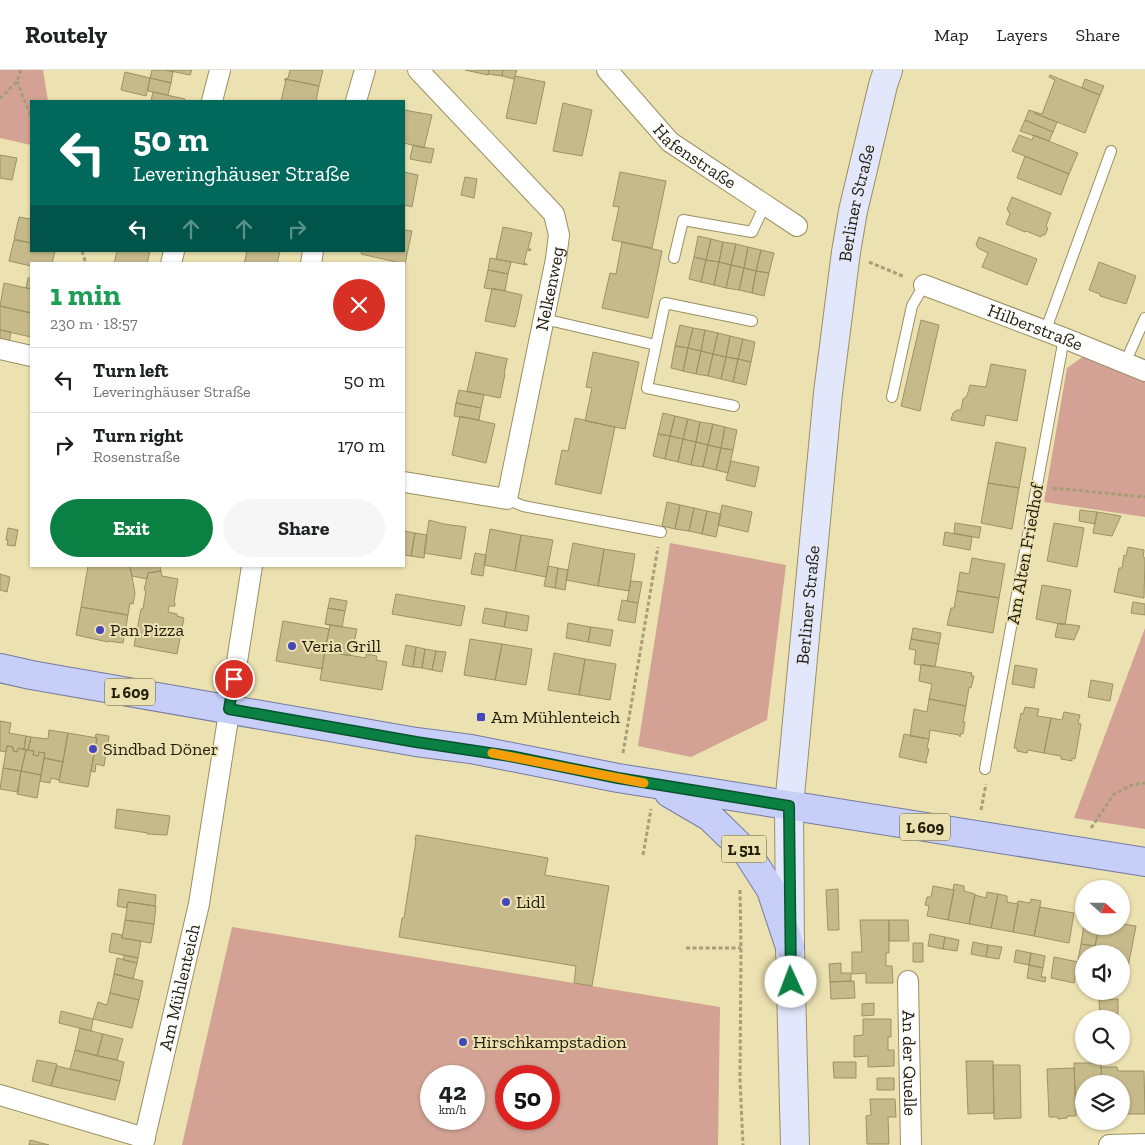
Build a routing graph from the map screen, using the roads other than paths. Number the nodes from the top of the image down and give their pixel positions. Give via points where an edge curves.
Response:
1 (220, 70) edge
2 (365, 70) edge
3 (418, 70) edge
4 (607, 70) edge
5 (888, 70) edge
6 (212, 100) edge
7 (356, 100) edge
8 (1112, 151) dead end
9 (765, 205) junction
10 (797, 226) dead end
11 (674, 258) dead end
12 (924, 285) joint
13 (1145, 318) edge
14 (544, 320) junction
15 (752, 320) dead end
16 (1054, 335) junction
17 (656, 345) junction
18 (0, 349) edge
19 (30, 356) edge
20 (1125, 363) junction
21 (1145, 371) edge
22 (892, 397) dead end
23 (734, 406) dead end
24 (405, 482) edge
25 (507, 499) junction
26 (661, 532) road end
27 (252, 567) edge
28 (0, 668) edge
29 (229, 709) junction
30 (985, 769) road end
31 (655, 784) junction
32 (789, 806) junction
33 (1145, 862) edge
34 (790, 947) junction
35 (908, 981) dead end
36 (0, 1095) edge
37 (144, 1142) edge
38 (1145, 1144) edge
39 (795, 1145) edge
40 (911, 1145) edge
41 (1109, 1145) edge

1 - 6 street
2 - 7 street
3 - 14 street, Nelkenweg via 554,214 559,235
4 - 9 street, Hafenstraße via 670,142
5 - 32 main road, Berliner Straße / L 511 via 846,252 828,393
8 - 16 lane, Am Alten Friedhof
9 - 10 street, Hafenstraße
9 - 11 lane via 752,232 683,220
12 - 16 street, Hilberstraße
12 - 22 lane via 912,306
13 - 20 lane
14 - 17 lane
14 - 25 street, Nelkenweg
15 - 17 lane via 665,303
16 - 20 street, Hilberstraße
16 - 30 lane, Am Alten Friedhof via 1037,487
17 - 23 lane via 647,388
18 - 19 street
20 - 21 street, Hilberstraße
24 - 25 street
25 - 26 lane via 523,506
27 - 29 street, Am Mühlenteich
28 - 29 main road, L 609
29 - 31 main road, L 609
29 - 37 street, Am Mühlenteich via 199,904
31 - 32 main road, L 609
31 - 34 main road, L 511 via 710,817 748,854 772,890
32 - 33 main road, L 609
32 - 34 main road, Berliner Straße / L 511
34 - 39 main road, Berliner Straße / L 511
35 - 40 street, An der Quelle
36 - 37 street
38 - 41 street

